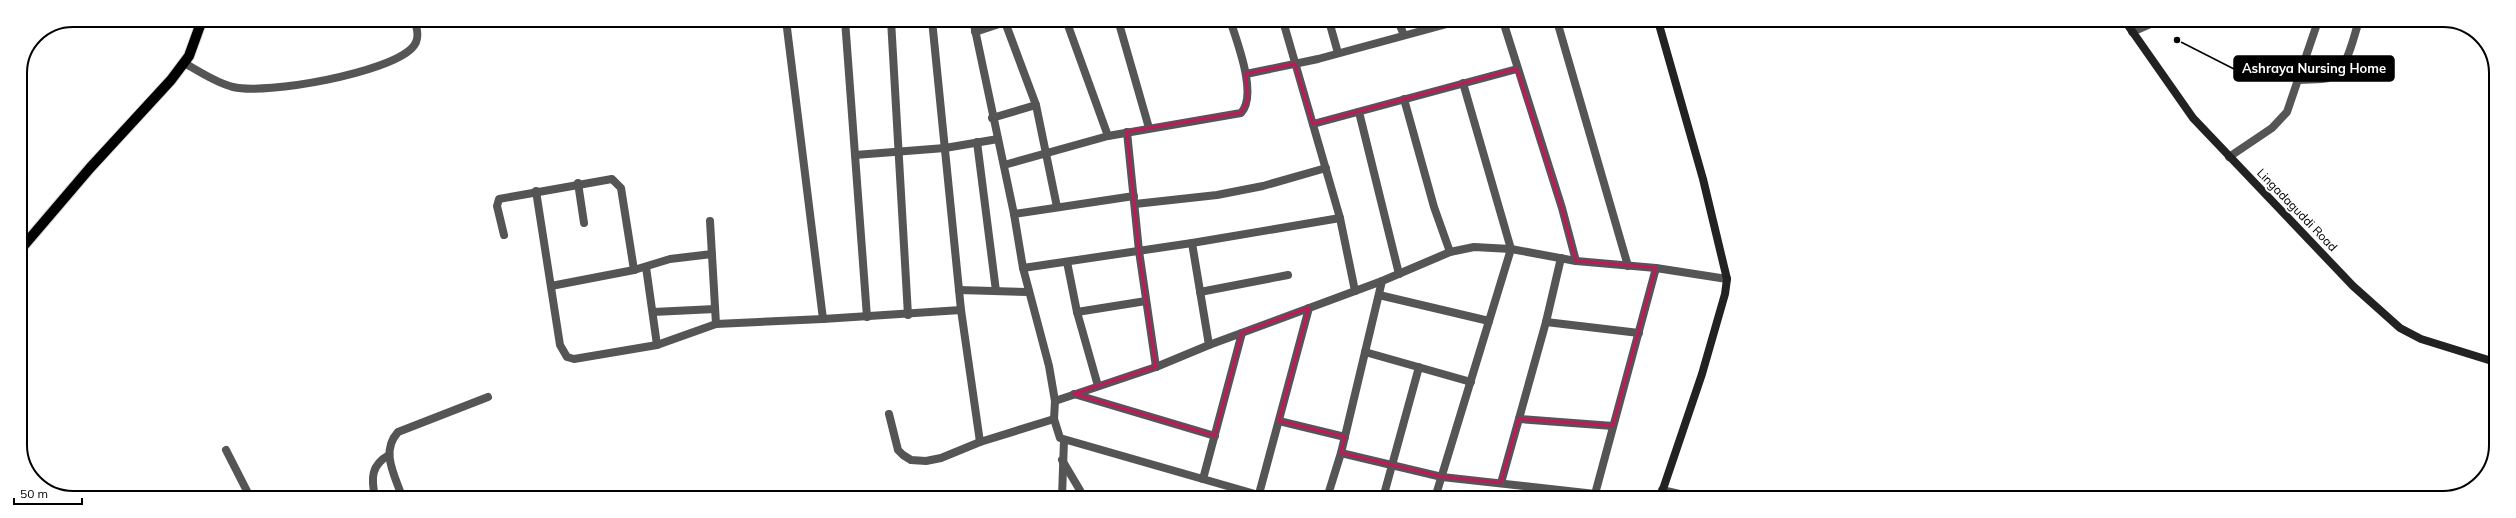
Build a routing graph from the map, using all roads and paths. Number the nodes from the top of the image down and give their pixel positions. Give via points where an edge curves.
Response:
1 (200, 27) edge
2 (416, 27) edge
3 (787, 27) edge
4 (846, 27) edge
5 (891, 27) edge
6 (933, 27) edge
7 (974, 27) edge
8 (990, 27) edge
9 (1009, 27) edge
10 (1069, 27) edge
11 (1120, 27) edge
12 (1232, 27) edge
13 (1285, 27) edge
14 (1332, 27) edge
15 (1401, 27) edge
16 (1432, 27) edge
17 (1505, 27) edge
18 (1559, 27) edge
19 (1660, 27) edge
20 (2129, 27) edge
21 (2143, 27) edge
22 (2316, 27) edge
23 (2357, 27) edge
24 (975, 32) junction
25 (2132, 32) junction
26 (1404, 36) junction
27 (1338, 54) junction
28 (184, 63) junction
29 (1295, 64) junction
30 (1517, 69) junction
31 (1246, 74) junction
32 (2300, 80) junction
33 (1463, 83) junction
34 (1404, 99) junction
35 (1036, 105) junction
36 (1360, 112) junction
37 (992, 118) junction
38 (1313, 124) junction
39 (1150, 128) junction
40 (1127, 132) junction
41 (1108, 136) junction
42 (998, 139) junction
43 (977, 142) junction
44 (945, 148) junction
45 (898, 152) junction
46 (1046, 153) junction
47 (855, 155) junction
48 (2229, 157) junction
49 (1004, 165) junction
50 (1326, 168) junction
51 (578, 183) junction
52 (536, 191) junction
53 (1134, 200) junction
54 (1057, 207) junction
55 (1014, 214) junction
56 (1340, 218) junction
57 (710, 222) dead end
58 (584, 224) dead end
59 (504, 235) dead end
60 (27, 242) edge
61 (1192, 243) junction
62 (1511, 249) junction
63 (1139, 251) junction
64 (1450, 252) junction
65 (712, 254) junction
66 (1561, 258) junction
67 (1576, 261) junction
68 (1067, 262) junction
69 (1628, 266) junction
70 (646, 267) junction
71 (1023, 268) junction
72 (1656, 268) junction
73 (634, 270) junction
74 (1399, 274) junction
75 (1288, 275) dead end
76 (1727, 279) junction
77 (1382, 281) junction
78 (551, 286) junction
79 (959, 290) junction
80 (996, 291) junction
81 (1355, 291) junction
82 (1029, 292) junction
83 (1200, 292) junction
84 (1379, 295) junction
85 (1146, 301) junction
86 (715, 308) junction
87 (1309, 308) junction
88 (961, 310) junction
89 (653, 312) junction
90 (1077, 312) junction
91 (908, 315) junction
92 (867, 317) junction
93 (823, 319) junction
94 (1490, 321) junction
95 (1546, 322) junction
96 (716, 324) junction
97 (1242, 333) junction
98 (1639, 333) junction
99 (1209, 344) junction
100 (657, 345) junction
101 (1366, 352) junction
102 (2489, 360) edge
103 (1156, 367) junction
104 (1419, 368) junction
105 (1471, 382) junction
106 (1098, 386) junction
107 (1074, 394) junction
108 (488, 397) dead end
109 (1055, 401) junction
110 (889, 414) dead end
111 (1054, 418) junction
112 (1519, 419) junction
113 (1279, 421) junction
114 (1613, 426) junction
115 (1214, 436) junction
116 (1345, 437) junction
117 (1064, 440) junction
118 (980, 442) junction
119 (226, 450) dead end
120 (1341, 453) junction
121 (389, 455) junction
122 (1062, 460) junction
123 (1392, 466) junction
124 (1442, 477) junction
125 (1203, 479) junction
126 (1501, 483) junction
127 (247, 491) edge
128 (374, 491) edge
129 (400, 491) edge
130 (1062, 491) edge
131 (1080, 491) edge
132 (1248, 491) edge
133 (1260, 491) edge
134 (1329, 491) edge
135 (1385, 491) edge
136 (1437, 491) edge
137 (1569, 491) edge
138 (1596, 491) edge
139 (1662, 491) edge

1 - 28 main road
2 - 28 street via 418,38 402,57 332,78 300,84 238,88 218,81
3 - 93 street
4 - 47 street
5 - 45 street
6 - 44 street
7 - 24 street
8 - 24 street
9 - 35 street
10 - 41 street
11 - 39 street
12 - 31 street
13 - 29 street
14 - 27 street
15 - 26 street
16 - 26 street
17 - 30 street
18 - 69 street
19 - 76 main road via 1701,172
20 - 25 main road, Lingadaguddi Road
21 - 25 street
22 - 32 street
23 - 32 street via 2343,66 2334,75 2328,78
24 - 37 street
25 - 48 main road, Lingadaguddi Road via 2193,118
26 - 27 street
27 - 29 street
28 - 60 main road
29 - 31 street
29 - 38 street
30 - 33 street
30 - 67 street via 1562,208
31 - 39 street via 1248,101 1241,113
32 - 48 street via 2287,112 2280,122
33 - 34 street
33 - 62 street
34 - 36 street
34 - 64 street via 1434,207
35 - 37 street
35 - 46 street
36 - 38 street
36 - 74 street
37 - 42 street
38 - 50 street
39 - 40 street
40 - 41 street
40 - 53 street
41 - 46 street
42 - 43 street
42 - 49 street
43 - 44 street
43 - 80 street
44 - 45 street
44 - 79 street
45 - 47 street
45 - 91 street
46 - 49 street
46 - 54 street
47 - 92 street
48 - 102 main road, Lingadaguddi Road via 2353,286 2400,328 2421,339
49 - 55 street
50 - 53 street via 1263,186 1217,195
50 - 56 street
51 - 52 street
51 - 58 street
51 - 73 street via 612,179 622,188
52 - 59 street via 499,199 497,206
52 - 78 street
53 - 54 street
53 - 63 street
54 - 55 street
55 - 71 street
56 - 61 street
56 - 81 street
57 - 65 street
61 - 63 street
61 - 83 street
62 - 64 street via 1474,247
62 - 66 street
62 - 94 street
63 - 68 street
63 - 85 street
64 - 74 street
65 - 70 street via 670,259
65 - 86 street
66 - 67 street
66 - 95 street
67 - 69 street
68 - 71 street
68 - 90 street
69 - 72 street
70 - 73 street
70 - 89 street
71 - 82 street
72 - 76 street
72 - 98 street
73 - 78 street
74 - 77 street
75 - 83 street
76 - 139 main road via 1726,294 1702,374
77 - 81 street
77 - 84 street
78 - 100 street via 560,345 567,356 574,358
79 - 80 street
79 - 88 street
80 - 82 street
81 - 87 street
82 - 109 street via 1049,366
83 - 99 street
84 - 94 street
84 - 101 street
85 - 90 street
85 - 103 street
86 - 89 street
86 - 96 street
87 - 97 street
87 - 113 street
88 - 91 street
88 - 118 street
89 - 100 street
90 - 106 street
91 - 92 street
92 - 93 street
93 - 96 street
94 - 105 street
95 - 98 street
95 - 112 street
96 - 100 street
97 - 99 street
97 - 115 street
98 - 114 street
99 - 103 street
101 - 104 street
101 - 116 street
103 - 106 street
104 - 105 street
104 - 123 street
105 - 124 street
106 - 107 street
107 - 109 street
107 - 115 street
108 - 121 street via 398,432 389,447
109 - 111 street
110 - 118 street via 898,450 911,460 941,458
111 - 117 street via 1057,432
111 - 118 street
112 - 114 street via 1568,425
112 - 126 street
113 - 116 street
113 - 133 street
114 - 138 street
115 - 125 street
116 - 120 street
117 - 122 street
117 - 125 street
119 - 127 street
120 - 123 street
120 - 134 street
121 - 128 street via 374,466
121 - 129 street
122 - 130 street
122 - 131 street
123 - 124 street
123 - 135 street
124 - 126 street
124 - 136 street
125 - 132 street
126 - 137 street

